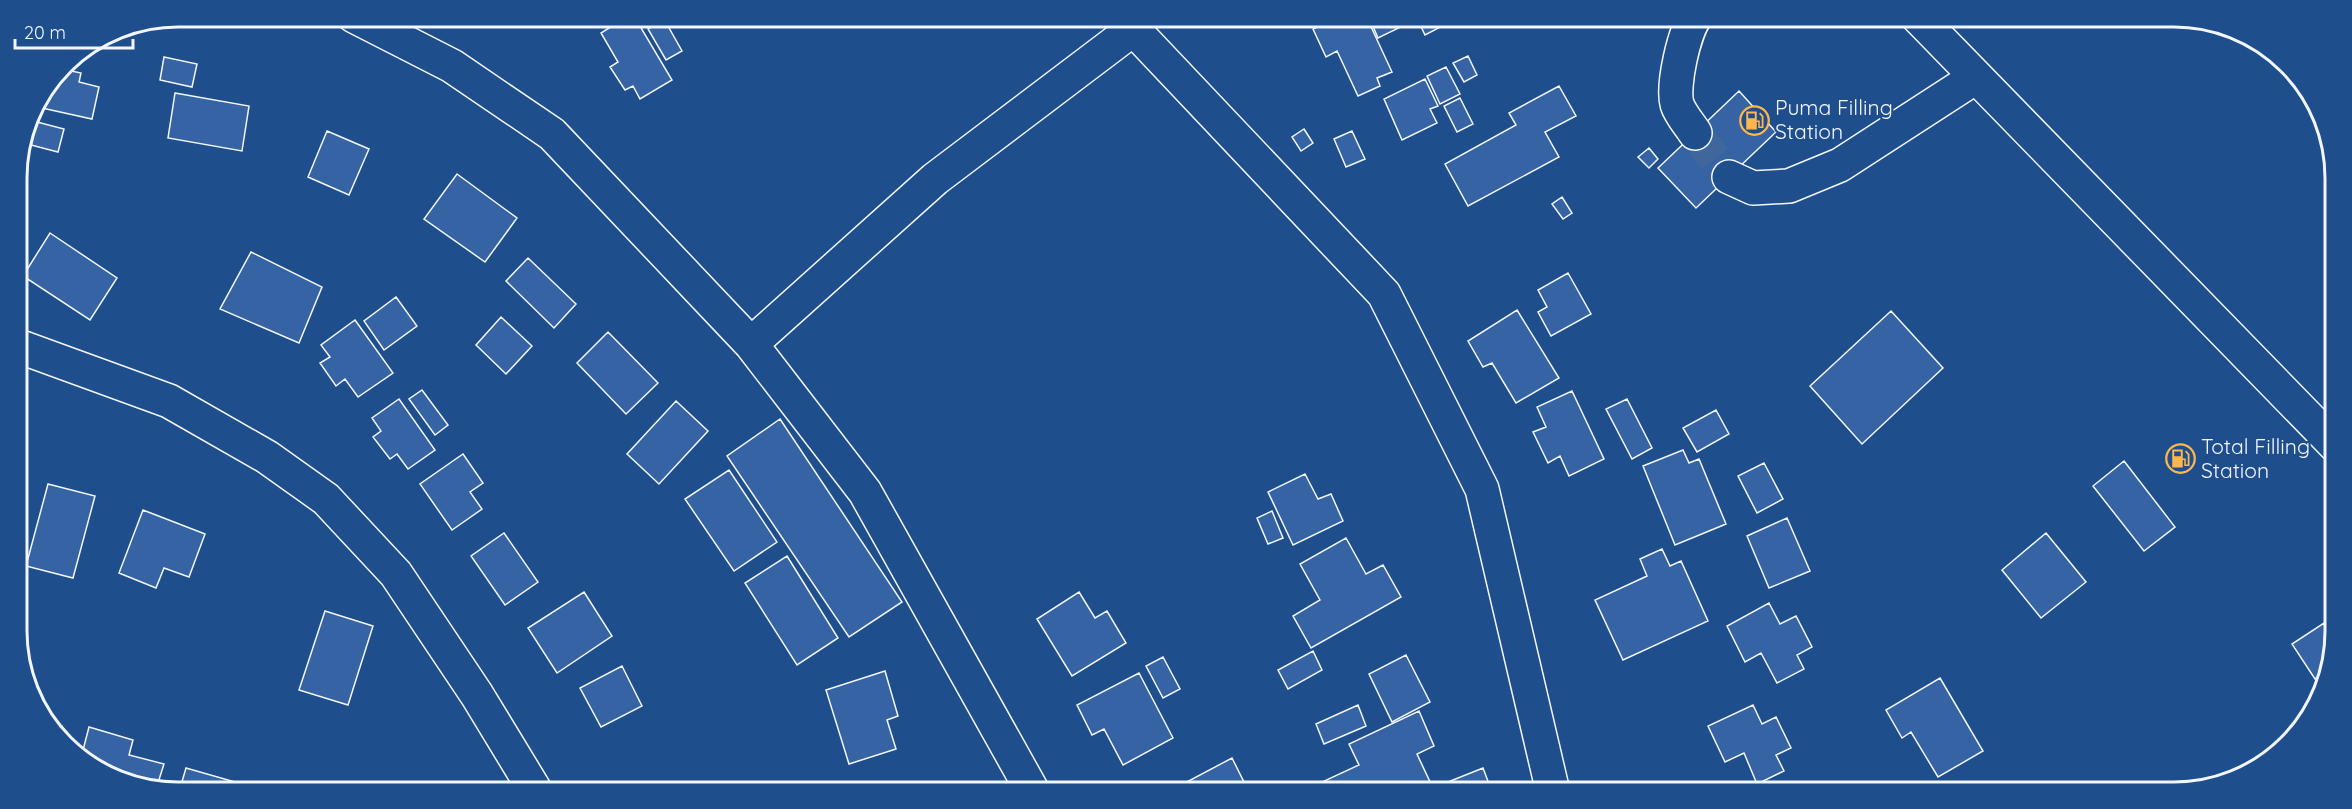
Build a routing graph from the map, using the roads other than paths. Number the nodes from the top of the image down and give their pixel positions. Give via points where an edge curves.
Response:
1 (376, 27) edge
2 (1121, 27) edge
3 (1130, 27) edge
4 (1689, 27) edge
5 (1928, 27) edge
6 (1976, 76) junction
7 (1695, 133) tunnel mouth
8 (1730, 177) tunnel mouth
9 (751, 344) junction
10 (27, 349) edge
11 (2325, 435) edge
12 (530, 782) edge
13 (1027, 782) edge
14 (1551, 782) edge

1 - 9 main road via 452,66 552,134
2 - 9 main road via 935,179
3 - 14 main road via 1384,294 1482,489
4 - 7 main road via 1677,70 1677,104
5 - 6 main road
6 - 8 main road via 1839,165 1789,186 1753,188
6 - 11 main road
9 - 13 main road via 865,492
10 - 12 main road via 170,401 267,457 326,500 396,574

